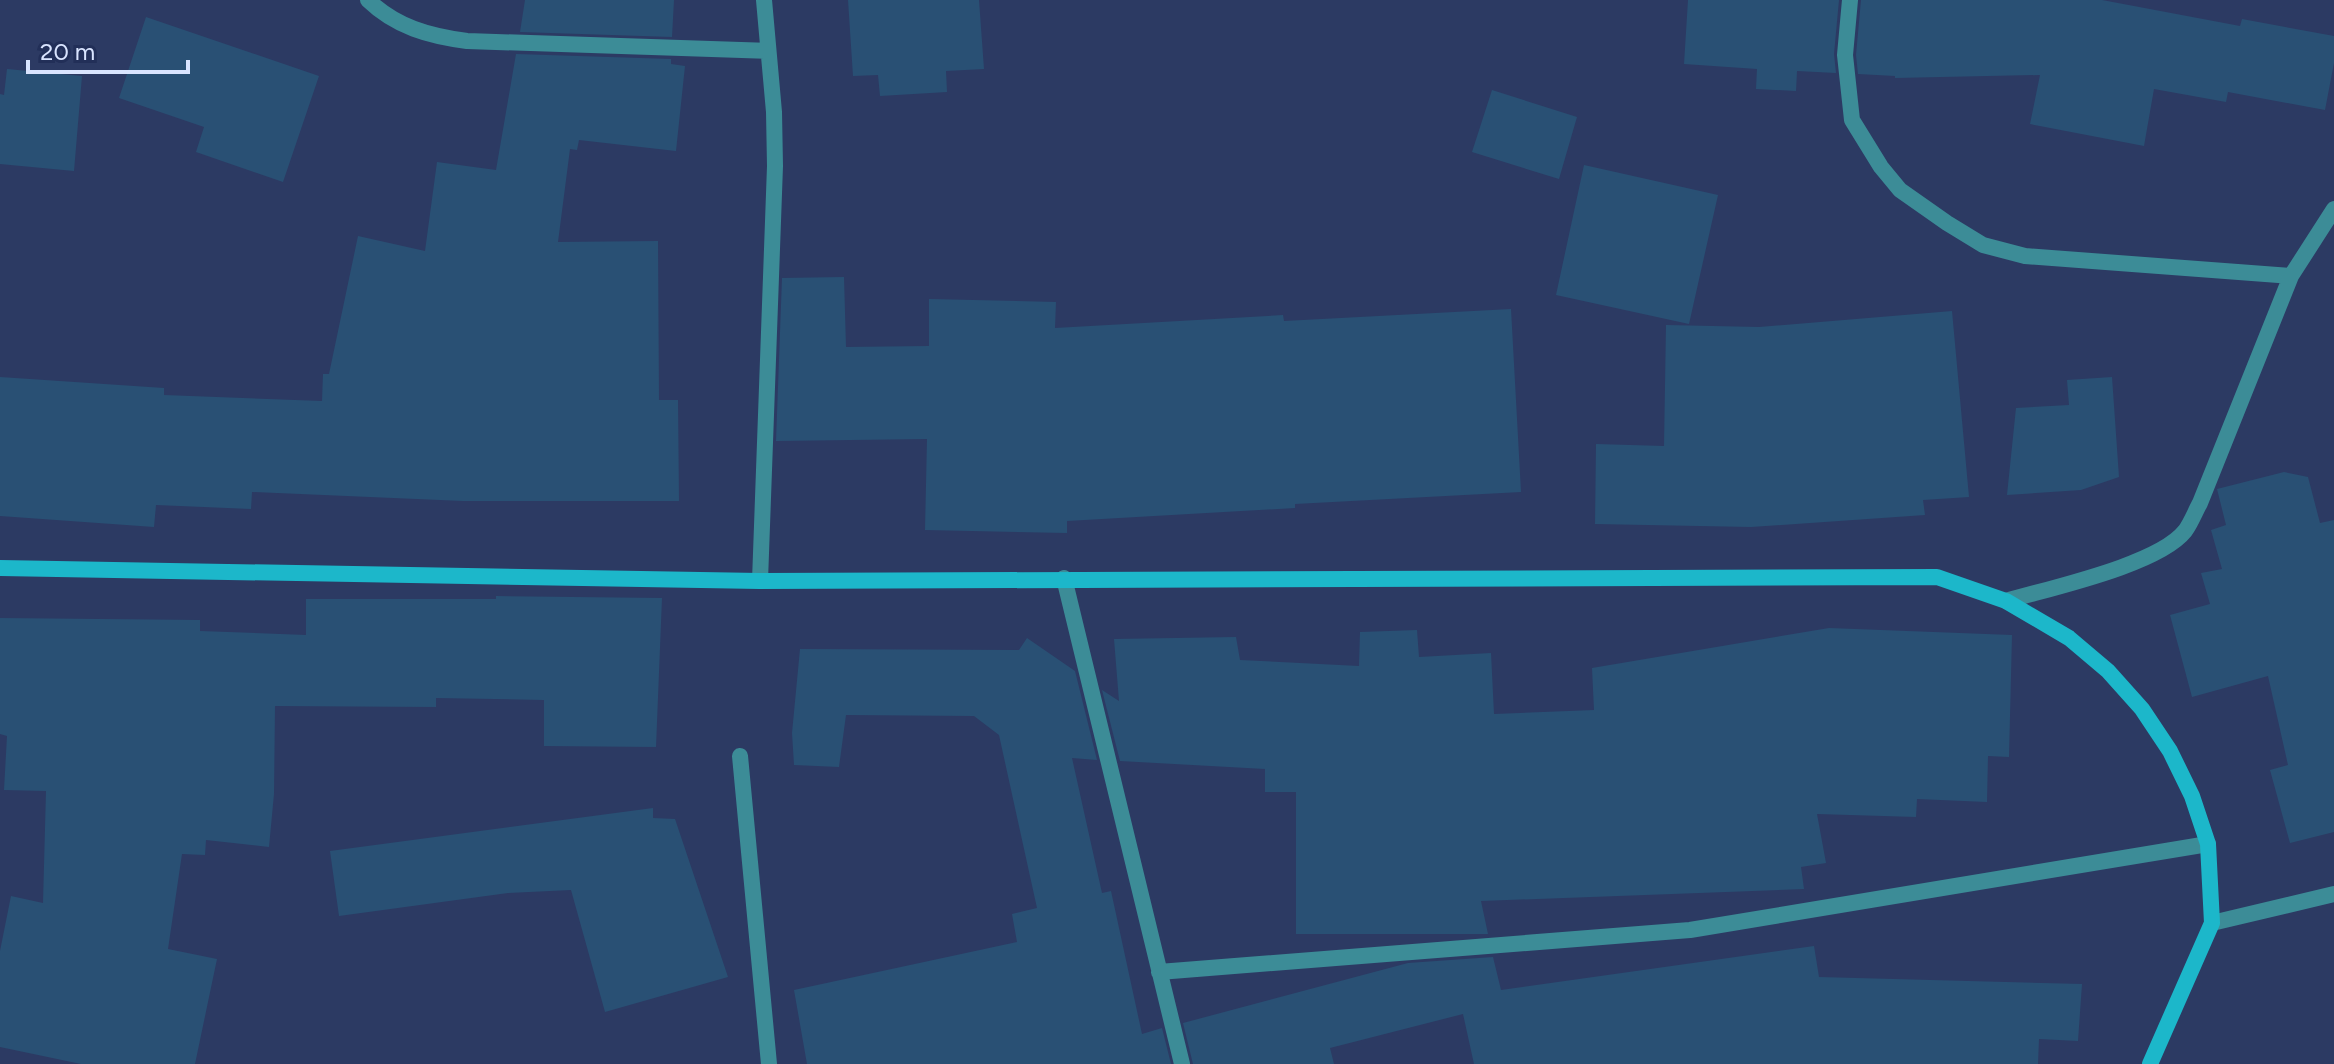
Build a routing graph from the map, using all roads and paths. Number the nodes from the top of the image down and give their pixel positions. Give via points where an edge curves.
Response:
1 (368, 0) edge
2 (764, 0) edge
3 (1850, 0) edge
4 (768, 51) junction
5 (2334, 209) edge
6 (2291, 276) junction
7 (0, 568) edge
8 (1064, 578) junction
9 (760, 581) junction
10 (2006, 601) junction
11 (740, 756) dead end
12 (2208, 844) junction
13 (2334, 894) edge
14 (2212, 923) junction
15 (1159, 972) junction
16 (769, 1064) edge
17 (1182, 1064) edge
18 (2150, 1064) edge

1 - 4 street via 389,18 434,37
2 - 4 street
3 - 6 street via 1845,55 1852,120 1900,190 1947,223 1983,245 2025,256
4 - 9 street via 775,166
5 - 6 street
6 - 10 street via 2185,531 2163,551 2135,562
7 - 9 main road
8 - 9 main road
8 - 10 main road via 1937,577
8 - 15 street
10 - 12 main road via 2069,638 2142,709 2176,762
11 - 16 street
12 - 14 main road
12 - 15 street via 1690,930
13 - 14 street
14 - 18 main road
15 - 17 street

